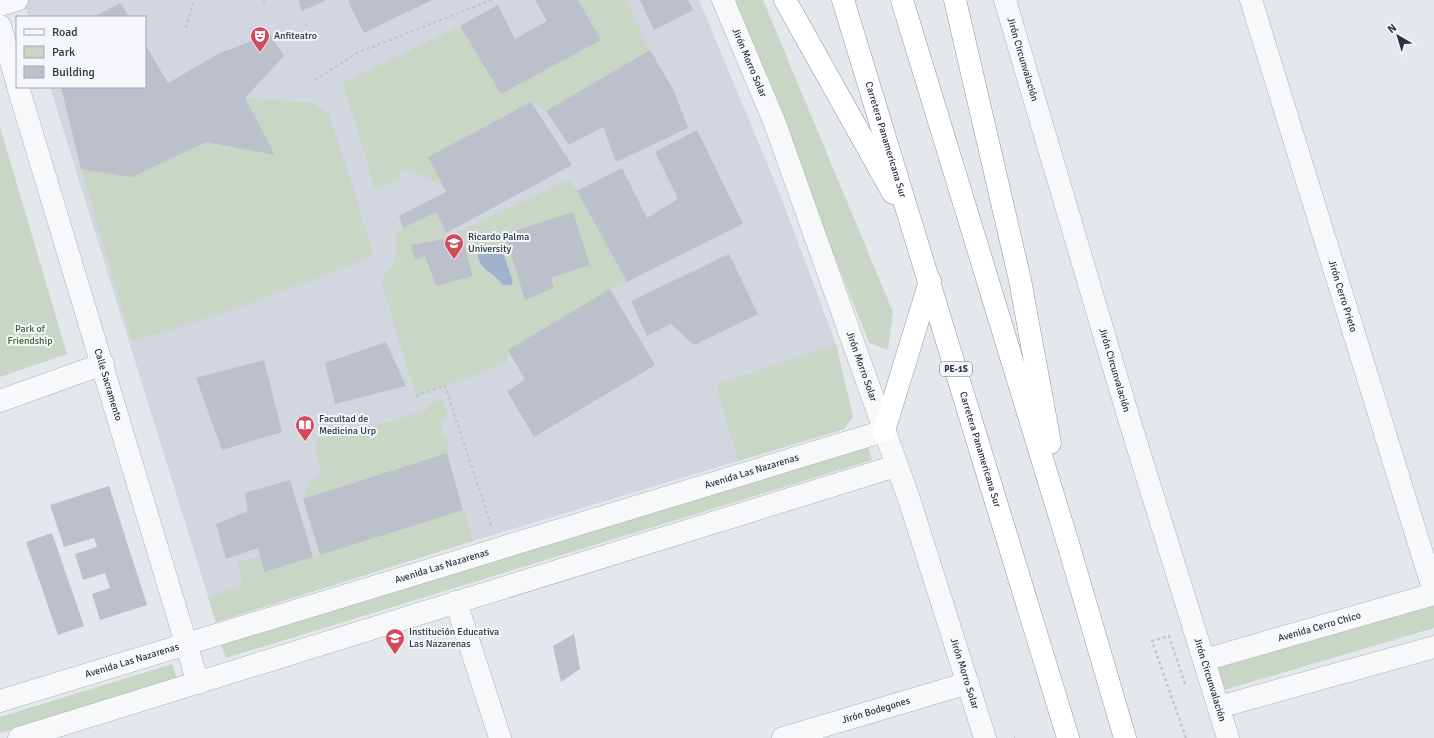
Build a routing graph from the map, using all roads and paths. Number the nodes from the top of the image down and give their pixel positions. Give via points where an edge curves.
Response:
1 (17, 0) edge
2 (194, 0) edge
3 (491, 0) edge
4 (723, 0) edge
5 (785, 0) edge
6 (843, 0) edge
7 (902, 0) edge
8 (955, 0) edge
9 (1005, 0) edge
10 (1251, 0) edge
11 (0, 5) edge
12 (0, 26) edge
13 (186, 28) dead end
14 (16, 79) edge
15 (315, 80) dead end
16 (18, 88) edge
17 (915, 233) junction
18 (930, 281) junction
19 (103, 364) junction
20 (416, 396) dead end
21 (0, 401) edge
22 (884, 431) junction
23 (896, 466) junction
24 (495, 535) dead end
25 (1069, 547) junction
26 (1434, 593) edge
27 (456, 602) junction
28 (187, 644) junction
29 (1434, 647) edge
30 (1204, 660) junction
31 (198, 683) junction
32 (968, 683) junction
33 (1186, 687) dead end
34 (0, 701) edge
35 (1219, 707) junction
36 (787, 737) edge
37 (20, 738) edge
38 (500, 738) edge
39 (985, 738) edge
40 (1068, 738) edge
41 (1125, 738) edge
42 (1186, 738) edge
43 (1228, 738) edge

1 - 11 street
2 - 13 path
3 - 15 path via 357,53
4 - 22 street, Jirón Morro Solar via 774,121
5 - 17 highway
6 - 17 highway, Carretera Panamericana Sur / PE-1S
7 - 25 highway
8 - 25 highway via 1020,280
9 - 30 street, Jirón Circunvalación via 1129,419
10 - 26 street, Jirón Cerro Prieto
12 - 14 street
16 - 19 street, Calle Sacramento
17 - 18 highway, Carretera Panamericana Sur / PE-1S
18 - 22 highway
18 - 40 highway, Carretera Panamericana Sur / PE-1S
19 - 21 street
19 - 28 street, Calle Sacramento
20 - 24 path via 445,386
22 - 23 street, Jirón Morro Solar
22 - 28 street, Avenida Las Nazarenas
23 - 27 street
23 - 32 street, Jirón Morro Solar
25 - 41 highway
26 - 30 street, Avenida Cerro Chico
27 - 31 street
27 - 38 street
28 - 31 street, Calle Sacramento
28 - 34 street, Avenida Las Nazarenas
29 - 35 street
30 - 35 street, Jirón Circunvalación
31 - 37 street
32 - 36 street, Jirón Bodegones
32 - 39 street, Jirón Morro Solar
33 - 42 path via 1169,636 1152,641
35 - 43 street, Jirón Circunvalación

